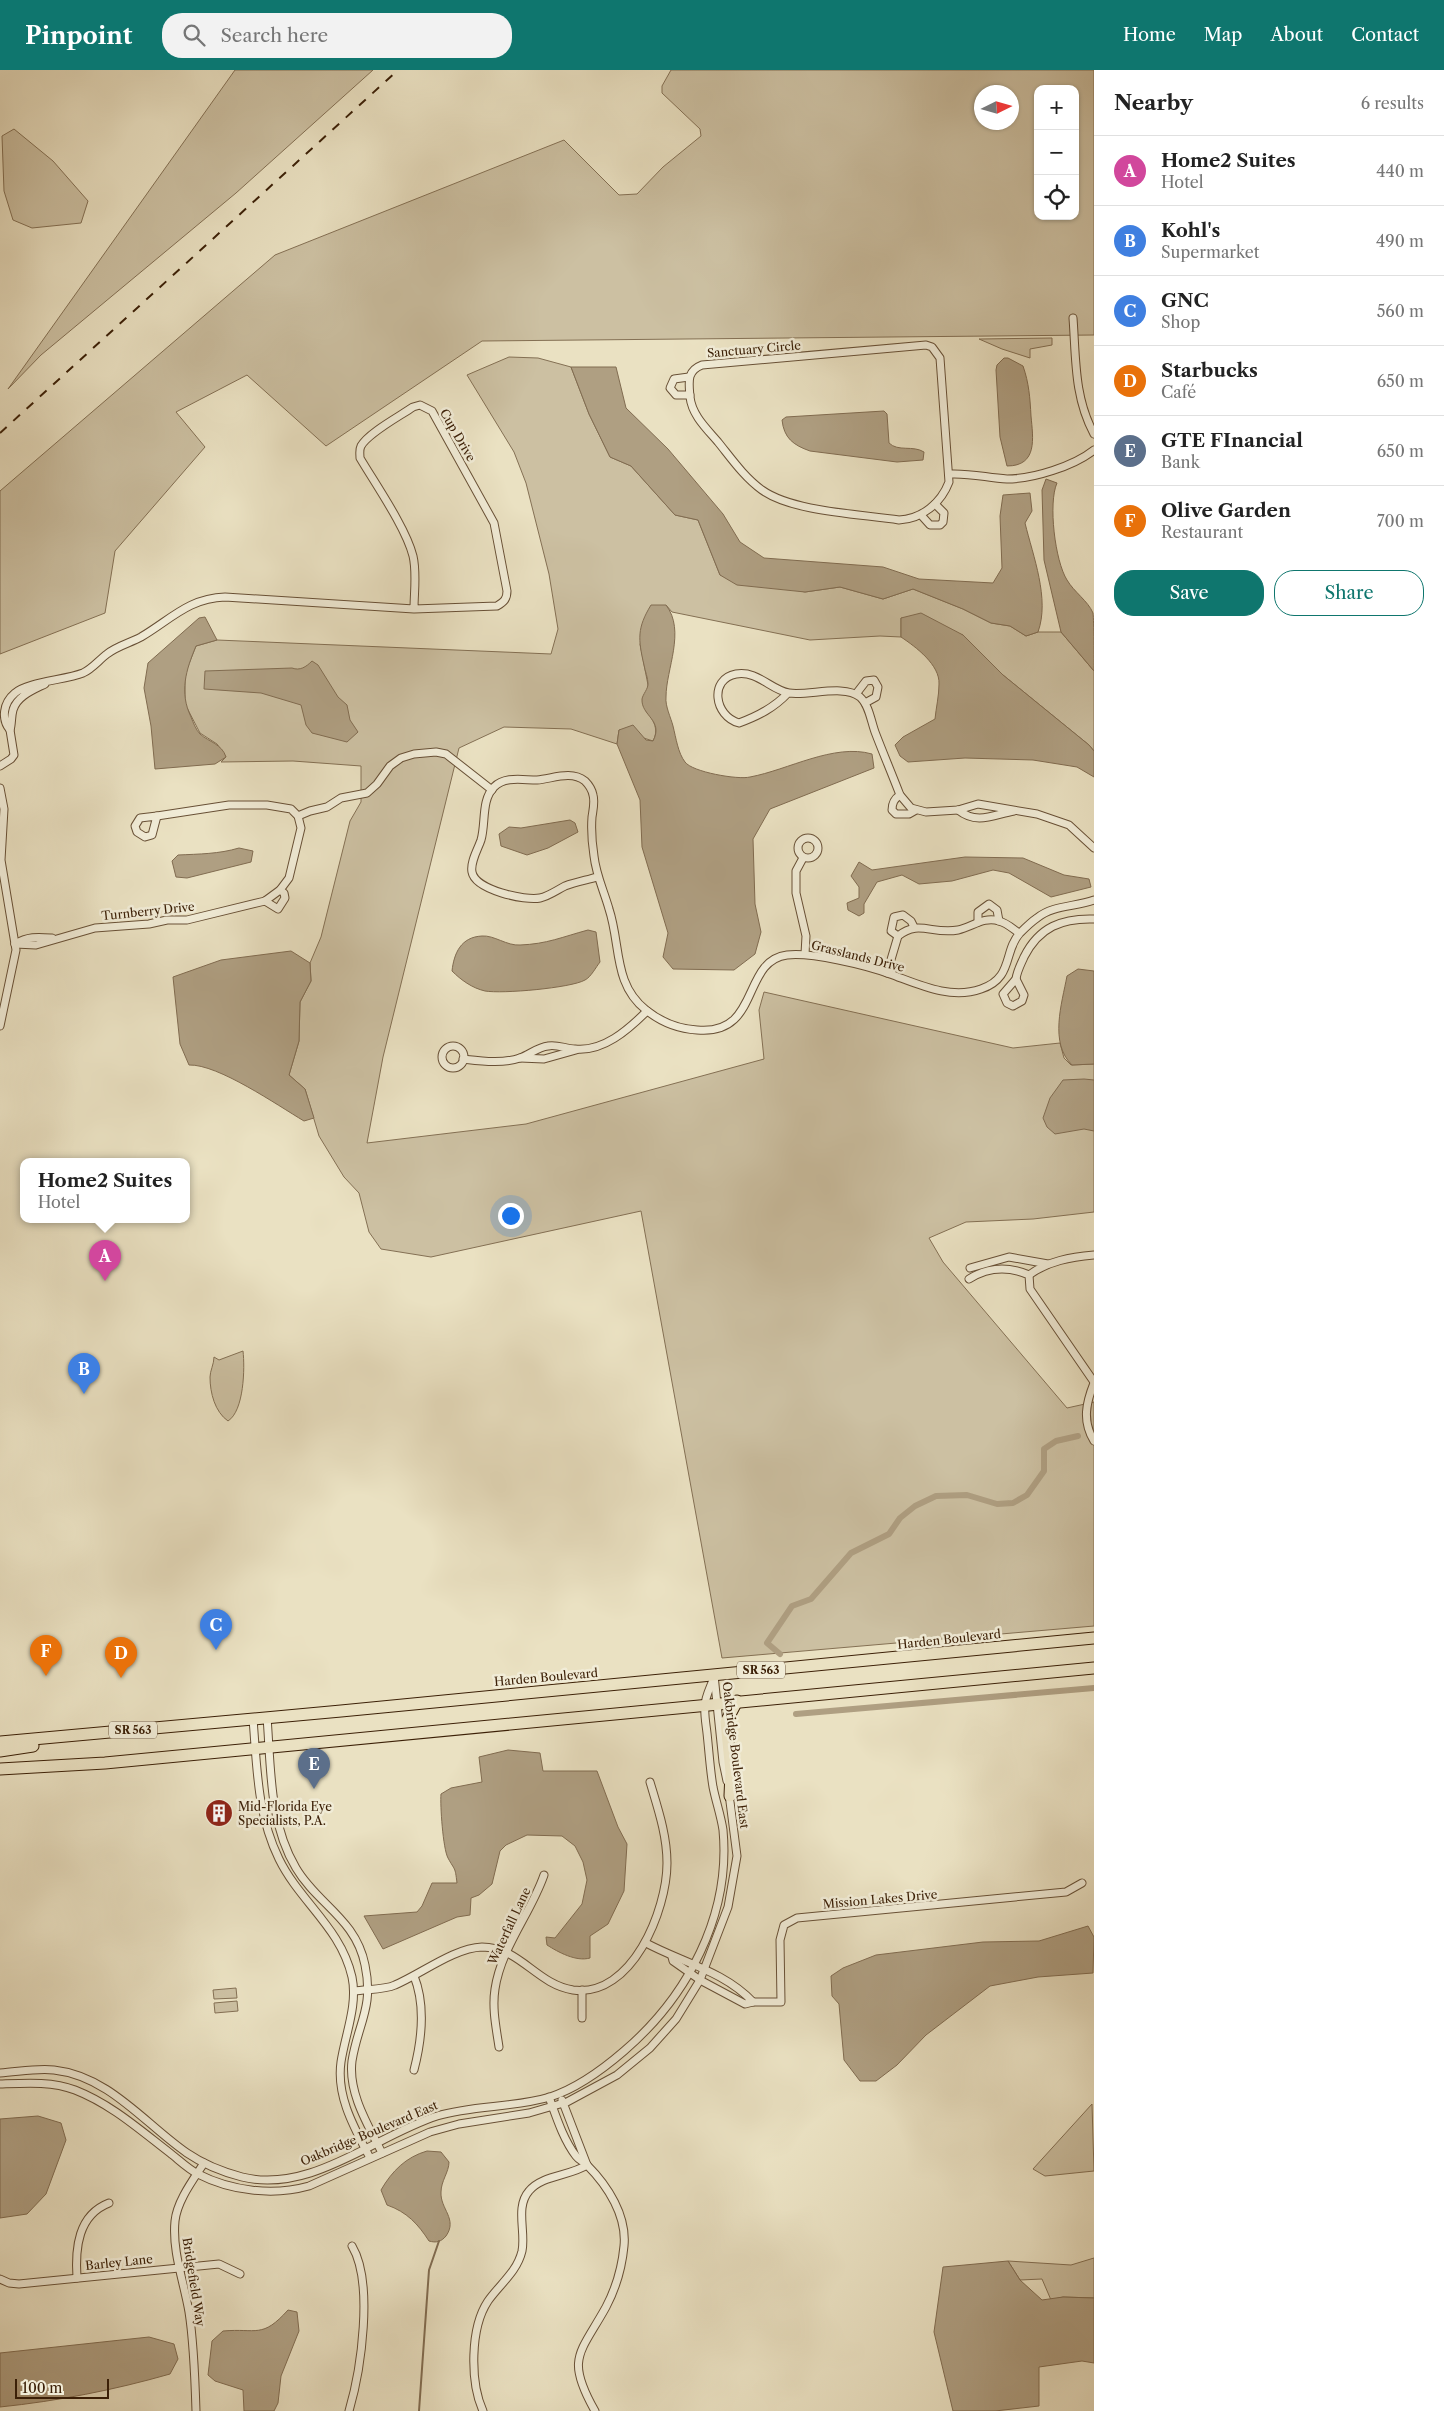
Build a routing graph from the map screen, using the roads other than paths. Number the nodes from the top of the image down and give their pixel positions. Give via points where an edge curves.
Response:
1 (1073, 318) dead end
2 (689, 377) junction
3 (690, 395) junction
4 (1094, 434) edge
5 (1094, 450) edge
6 (950, 474) junction
7 (935, 504) junction
8 (921, 515) junction
9 (414, 610) junction
10 (788, 693) junction
11 (856, 694) junction
12 (865, 702) junction
13 (0, 766) edge
14 (0, 788) edge
15 (492, 790) junction
16 (900, 795) junction
17 (916, 810) junction
18 (958, 810) junction
19 (1018, 810) junction
20 (157, 816) dead end
21 (298, 816) junction
22 (1094, 848) edge
23 (803, 858) dead end
24 (597, 877) junction
25 (280, 890) junction
26 (1094, 900) edge
27 (265, 901) junction
28 (1094, 919) edge
29 (999, 921) junction
30 (978, 922) junction
31 (914, 927) junction
32 (1020, 933) junction
33 (898, 936) junction
34 (15, 944) junction
35 (805, 954) junction
36 (887, 973) junction
37 (1016, 979) dead end
38 (647, 1011) junction
39 (0, 1026) edge
40 (576, 1050) junction
41 (519, 1058) junction
42 (463, 1059) dead end
43 (1094, 1254) edge
44 (1048, 1264) junction
45 (970, 1268) dead end
46 (1029, 1275) junction
47 (969, 1279) dead end
48 (1094, 1382) edge
49 (1094, 1442) edge
50 (1094, 1638) edge
51 (1094, 1668) edge
52 (714, 1675) junction
53 (737, 1701) junction
54 (717, 1703) junction
55 (705, 1705) junction
56 (266, 1718) junction
57 (254, 1719) junction
58 (130, 1730) junction
59 (0, 1736) edge
60 (78, 1736) junction
61 (0, 1742) edge
62 (269, 1747) junction
63 (256, 1748) junction
64 (0, 1751) edge
65 (0, 1769) edge
66 (650, 1782) dead end
67 (730, 1796) junction
68 (544, 1875) dead end
69 (1082, 1883) dead end
70 (646, 1943) junction
71 (508, 1953) junction
72 (672, 1957) junction
73 (696, 1964) junction
74 (705, 1970) junction
75 (691, 1973) junction
76 (414, 1976) junction
77 (700, 1980) junction
78 (728, 1982) junction
79 (368, 1989) junction
80 (582, 1990) junction
81 (354, 1991) junction
82 (723, 1992) junction
83 (753, 2002) junction
84 (582, 2018) dead end
85 (499, 2046) dead end
86 (414, 2070) dead end
87 (0, 2074) edge
88 (0, 2084) edge
89 (559, 2093) junction
90 (549, 2097) junction
91 (563, 2103) junction
92 (553, 2107) junction
93 (576, 2134) junction
94 (567, 2140) junction
95 (377, 2142) junction
96 (365, 2148) junction
97 (382, 2153) junction
98 (370, 2158) junction
99 (204, 2163) junction
100 (587, 2165) junction
101 (197, 2174) junction
102 (110, 2203) dead end
103 (352, 2246) dead end
104 (179, 2268) junction
105 (240, 2274) dead end
106 (77, 2278) junction
107 (0, 2279) edge
108 (196, 2411) edge
109 (349, 2411) edge
110 (483, 2411) edge
111 (595, 2411) edge

1 - 4 street via 1079,396 1084,416
2 - 3 street, Sanctuary Circle
2 - 3 street via 674,378 670,388 676,395
2 - 6 street, Sanctuary Circle via 695,368 702,365 932,347 940,358
3 - 8 street, Sanctuary Circle via 696,414 746,477 777,498 794,504 899,520
5 - 6 street via 1079,460 1021,478
6 - 7 street, Sanctuary Circle via 945,493
7 - 8 street, Sanctuary Circle
7 - 8 street via 944,513 940,525 930,525
9 - 9 street, Cup Drive via 497,606 507,597 494,523 432,411 420,405 374,434 361,446 360,452 360,458 413,555
9 - 13 street, Cup Drive via 225,597 190,604 107,654 86,671 44,684 12,704 4,716 14,754
10 - 10 street via 749,674 735,674 717,692 718,703 725,716 739,723 771,708
10 - 11 street
11 - 12 street
11 - 12 street via 866,681 874,680 878,686 876,697
12 - 16 street
14 - 34 street via 4,809 1,860
15 - 21 street via 446,754 414,754 390,766 367,793 341,798 328,807
15 - 24 street, Grasslands Drive via 507,780 570,775 587,784 594,797 592,839
15 - 24 street via 472,865 473,876 478,882 524,899 543,897
16 - 17 street
16 - 17 street via 892,804 896,814 909,814
17 - 18 street
18 - 19 street via 978,804
18 - 19 street via 976,819
19 - 22 street via 1069,825
20 - 21 street via 210,806 246,804 286,807
21 - 25 street, Turnberry Drive via 300,828 291,872
23 - 35 street via 796,872 796,893 806,936
24 - 38 street, Grasslands Drive via 610,910 624,981
25 - 27 street, Turnberry Drive
25 - 27 street via 285,898 278,909
26 - 32 street, Grasslands Drive via 1050,910
27 - 34 street, Turnberry Drive via 187,920 95,928 36,945
28 - 37 street via 1065,920 1047,928 1032,942
29 - 30 street
29 - 30 street via 997,910 989,904 978,912
29 - 32 street
30 - 31 street via 958,930
31 - 33 street
31 - 33 street via 904,915 894,917 891,931
32 - 36 street, Grasslands Drive via 1005,969 996,981 977,990 938,991
33 - 36 street
34 - 39 street via 15,962
35 - 36 street, Grasslands Drive
35 - 38 street, Grasslands Drive via 780,956 768,963 761,970 744,1009 722,1027 706,1031 673,1026
38 - 40 street via 617,1037
40 - 41 street via 544,1059
40 - 41 street via 548,1046
41 - 42 street via 494,1062
43 - 44 street
44 - 45 street via 1009,1257
44 - 46 street
46 - 47 street via 998,1269
46 - 48 street via 1030,1289
48 - 49 street via 1085,1421
50 - 52 main road, Harden Boulevard / SR 563
51 - 53 main road, SR 563
52 - 54 street, Oakbridge Boulevard East
52 - 55 street, Oakbridge Boulevard East
52 - 56 main road, Harden Boulevard / SR 563
53 - 54 main road, SR 563
53 - 67 main road via 726,1722
54 - 55 main road, SR 563
54 - 67 street, Oakbridge Boulevard East
55 - 62 main road, SR 563
55 - 73 street, Oakbridge Boulevard East via 710,1771 723,1845 718,1896
56 - 57 main road, Harden Boulevard / SR 563
56 - 62 street
57 - 58 main road, Harden Boulevard / SR 563
57 - 63 street
58 - 60 main road, Harden Boulevard / SR 563
58 - 64 main road via 105,1738
59 - 60 main road via 63,1732
60 - 61 main road, Harden Boulevard / SR 563
62 - 63 main road, SR 563
62 - 79 street via 276,1817 286,1847 304,1881 350,1928 365,1963
63 - 65 main road, SR 563 via 105,1763
63 - 81 street via 262,1816 271,1841 287,1874 346,1954
66 - 70 street via 662,1824 667,1866 663,1896
67 - 74 street, Oakbridge Boulevard East via 736,1868 728,1907
68 - 71 street, Waterfall Lane
69 - 83 street, Mission Lakes Drive via 1066,1892 797,1918 784,1925 780,1940 781,2002
70 - 72 street, Mission Lakes Drive
70 - 80 street via 618,1975 596,1987
71 - 76 street via 484,1947 468,1950
71 - 80 street via 517,1956 554,1984
71 - 85 street, Waterfall Lane via 495,1989 494,2014
72 - 73 street, Mission Lakes Drive
72 - 75 street, Mission Lakes Drive
73 - 74 street, Mission Lakes Drive
73 - 75 street, Oakbridge Boulevard East
74 - 77 street, Oakbridge Boulevard East
74 - 78 street, Mission Lakes Drive
75 - 77 street, Mission Lakes Drive
75 - 89 street, Oakbridge Boulevard East via 645,2034 598,2072
76 - 79 street via 394,1986
76 - 86 street via 421,2002 422,2029
77 - 82 street, Mission Lakes Drive
77 - 91 street, Oakbridge Boulevard East via 676,2019 650,2048 602,2084
78 - 82 street
78 - 83 street, Mission Lakes Drive
79 - 81 street
79 - 95 street via 368,2007 355,2047 352,2073 359,2106
80 - 84 street
81 - 96 street via 340,2087
82 - 83 street, Mission Lakes Drive via 745,2004
87 - 99 street, Oakbridge Boulevard East via 45,2069 75,2074 111,2092
88 - 101 street, Oakbridge Boulevard East via 48,2084 90,2097 124,2118
89 - 90 street, Oakbridge Boulevard East
89 - 91 street
90 - 92 street
90 - 95 street, Oakbridge Boulevard East via 448,2113 424,2120
91 - 92 street, Oakbridge Boulevard East
91 - 93 street
92 - 94 street
92 - 97 street, Oakbridge Boulevard East via 443,2128
93 - 94 street
93 - 100 street
94 - 100 street via 576,2158
95 - 96 street, Oakbridge Boulevard East
95 - 97 street
96 - 98 street
96 - 99 street, Oakbridge Boulevard East via 320,2169 278,2179 245,2178
97 - 98 street, Oakbridge Boulevard East
98 - 101 street, Oakbridge Boulevard East via 325,2180 296,2189 250,2190
99 - 101 street, Bridgefield Way
100 - 110 street via 538,2184 525,2197 519,2260 485,2305 477,2328 474,2381
100 - 111 street via 617,2206 625,2236 614,2289 580,2354 581,2383
101 - 104 street, Bridgefield Way via 175,2219 174,2242
102 - 106 street via 93,2211 84,2226 77,2253
103 - 109 street via 360,2260 363,2315 360,2360
104 - 105 street, Barley Lane via 219,2264
104 - 106 street, Barley Lane
104 - 108 street, Bridgefield Way via 191,2335
106 - 107 street, Barley Lane via 19,2284

